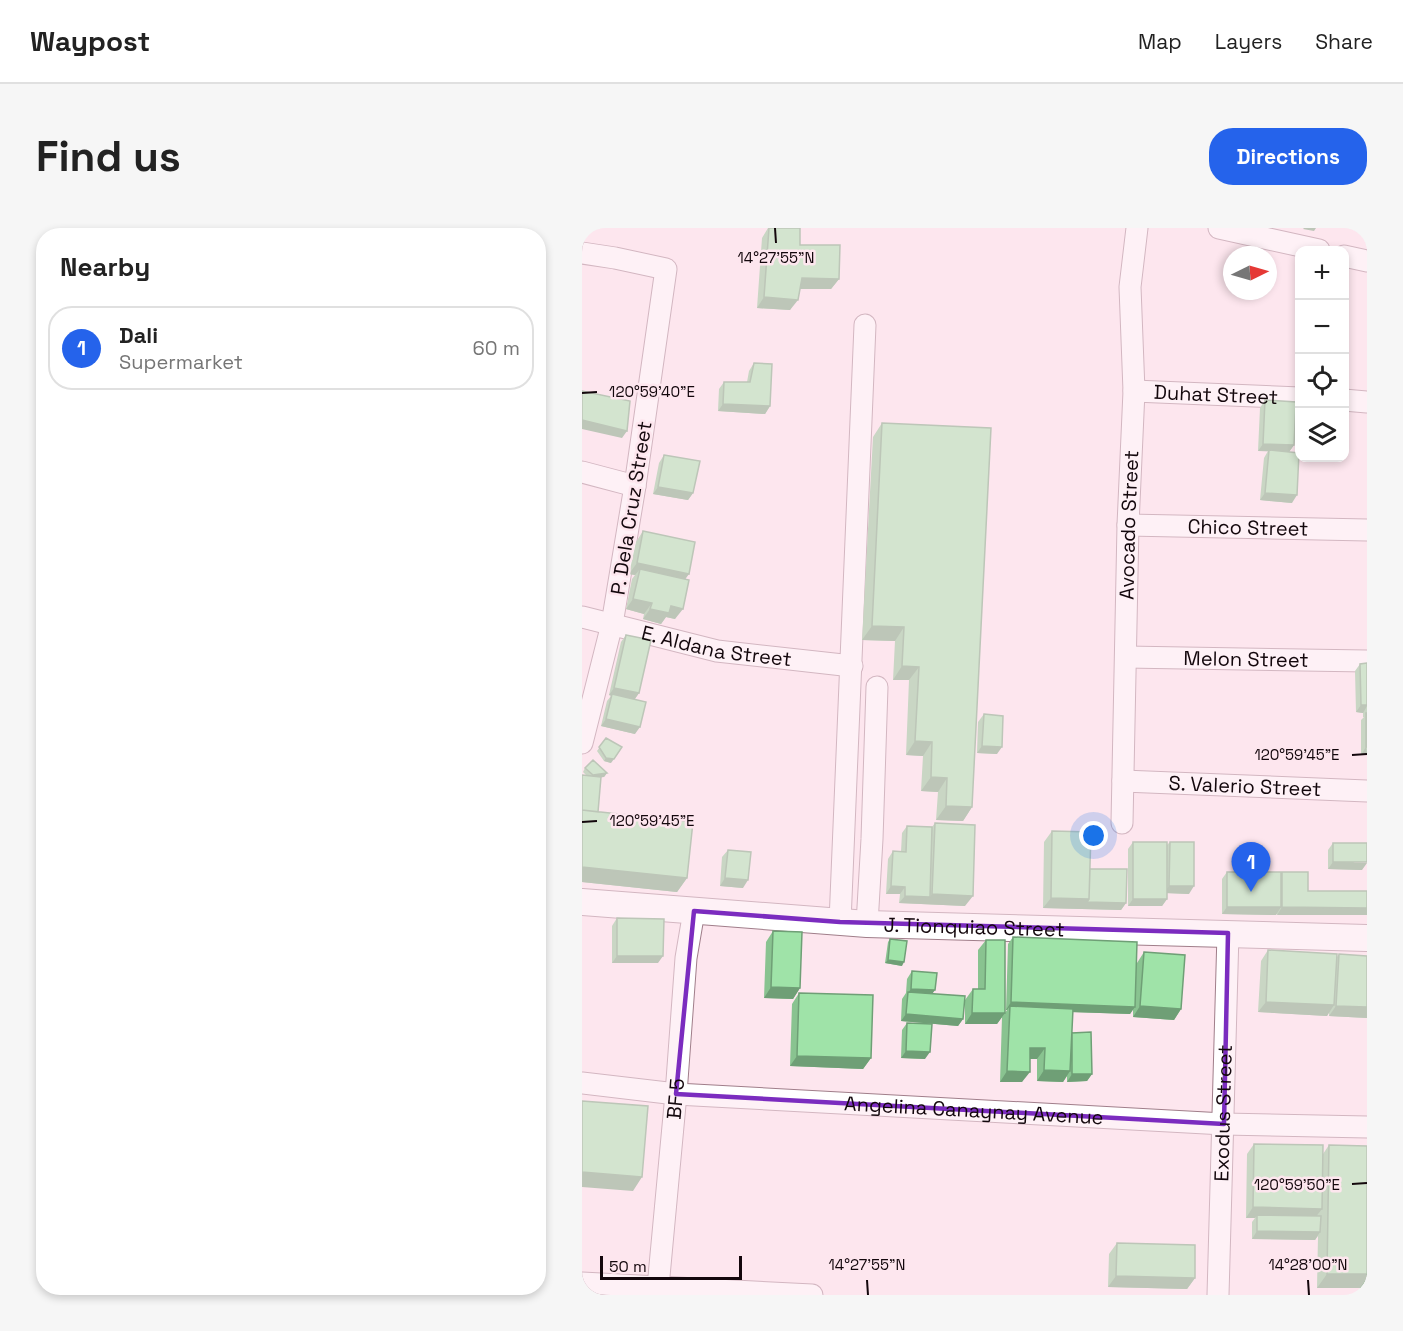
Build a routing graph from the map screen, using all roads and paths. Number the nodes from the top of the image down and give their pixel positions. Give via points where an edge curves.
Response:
1 (1137, 228) edge
2 (1219, 228) edge
3 (1301, 246) edge
4 (582, 253) edge
5 (1349, 257) edge
6 (1367, 261) edge
7 (865, 325) dead end
8 (1134, 391) junction
9 (1295, 398) edge
10 (1349, 400) edge
11 (1367, 402) edge
12 (582, 472) edge
13 (635, 486) junction
14 (1128, 525) junction
15 (1367, 530) edge
16 (582, 617) edge
17 (612, 624) junction
18 (1126, 657) junction
19 (1367, 661) edge
20 (852, 666) junction
21 (877, 687) dead end
22 (582, 743) edge
23 (1123, 781) junction
24 (1367, 791) edge
25 (1122, 823) dead end
26 (582, 902) edge
27 (694, 911) junction
28 (840, 922) junction
29 (867, 924) junction
30 (1228, 933) junction
31 (1367, 938) edge
32 (582, 1083) edge
33 (676, 1094) junction
34 (1224, 1124) junction
35 (1367, 1126) edge
36 (590, 1287) edge
37 (658, 1287) junction
38 (812, 1295) edge
39 (1218, 1295) edge

1 - 8 street, Avocado Street via 1130,287
2 - 3 street
4 - 13 street, P. Dela Cruz Street via 666,269
5 - 6 street
7 - 20 street
8 - 9 street, Duhat Street
8 - 14 street, Avocado Street
10 - 11 street
12 - 13 street
13 - 17 street, P. Dela Cruz Street
14 - 15 street, Chico Street
14 - 18 street, Avocado Street
16 - 17 street, E. Aldana Street
17 - 20 street, E. Aldana Street via 717,651
17 - 22 street, P. Dela Cruz Street
18 - 19 street, Melon Street
18 - 23 street, Avocado Street
20 - 28 street
21 - 29 street
23 - 24 street, S. Valerio Street
23 - 25 street, Avocado Street
26 - 27 main road, J. Tionquiao Street
27 - 28 main road, J. Tionquiao Street
27 - 33 street, BF 5 via 686,958
28 - 29 main road, J. Tionquiao Street
29 - 30 main road, J. Tionquiao Street
30 - 31 main road, J. Tionquiao Street
30 - 34 street, Exodus Street
32 - 33 street, Angelina Canaynay Avenue
33 - 34 street, Angelina Canaynay Avenue
33 - 37 street, BF 5
34 - 35 street, Angelina Canaynay Avenue
34 - 39 street, Exodus Street
36 - 37 street
37 - 38 street

